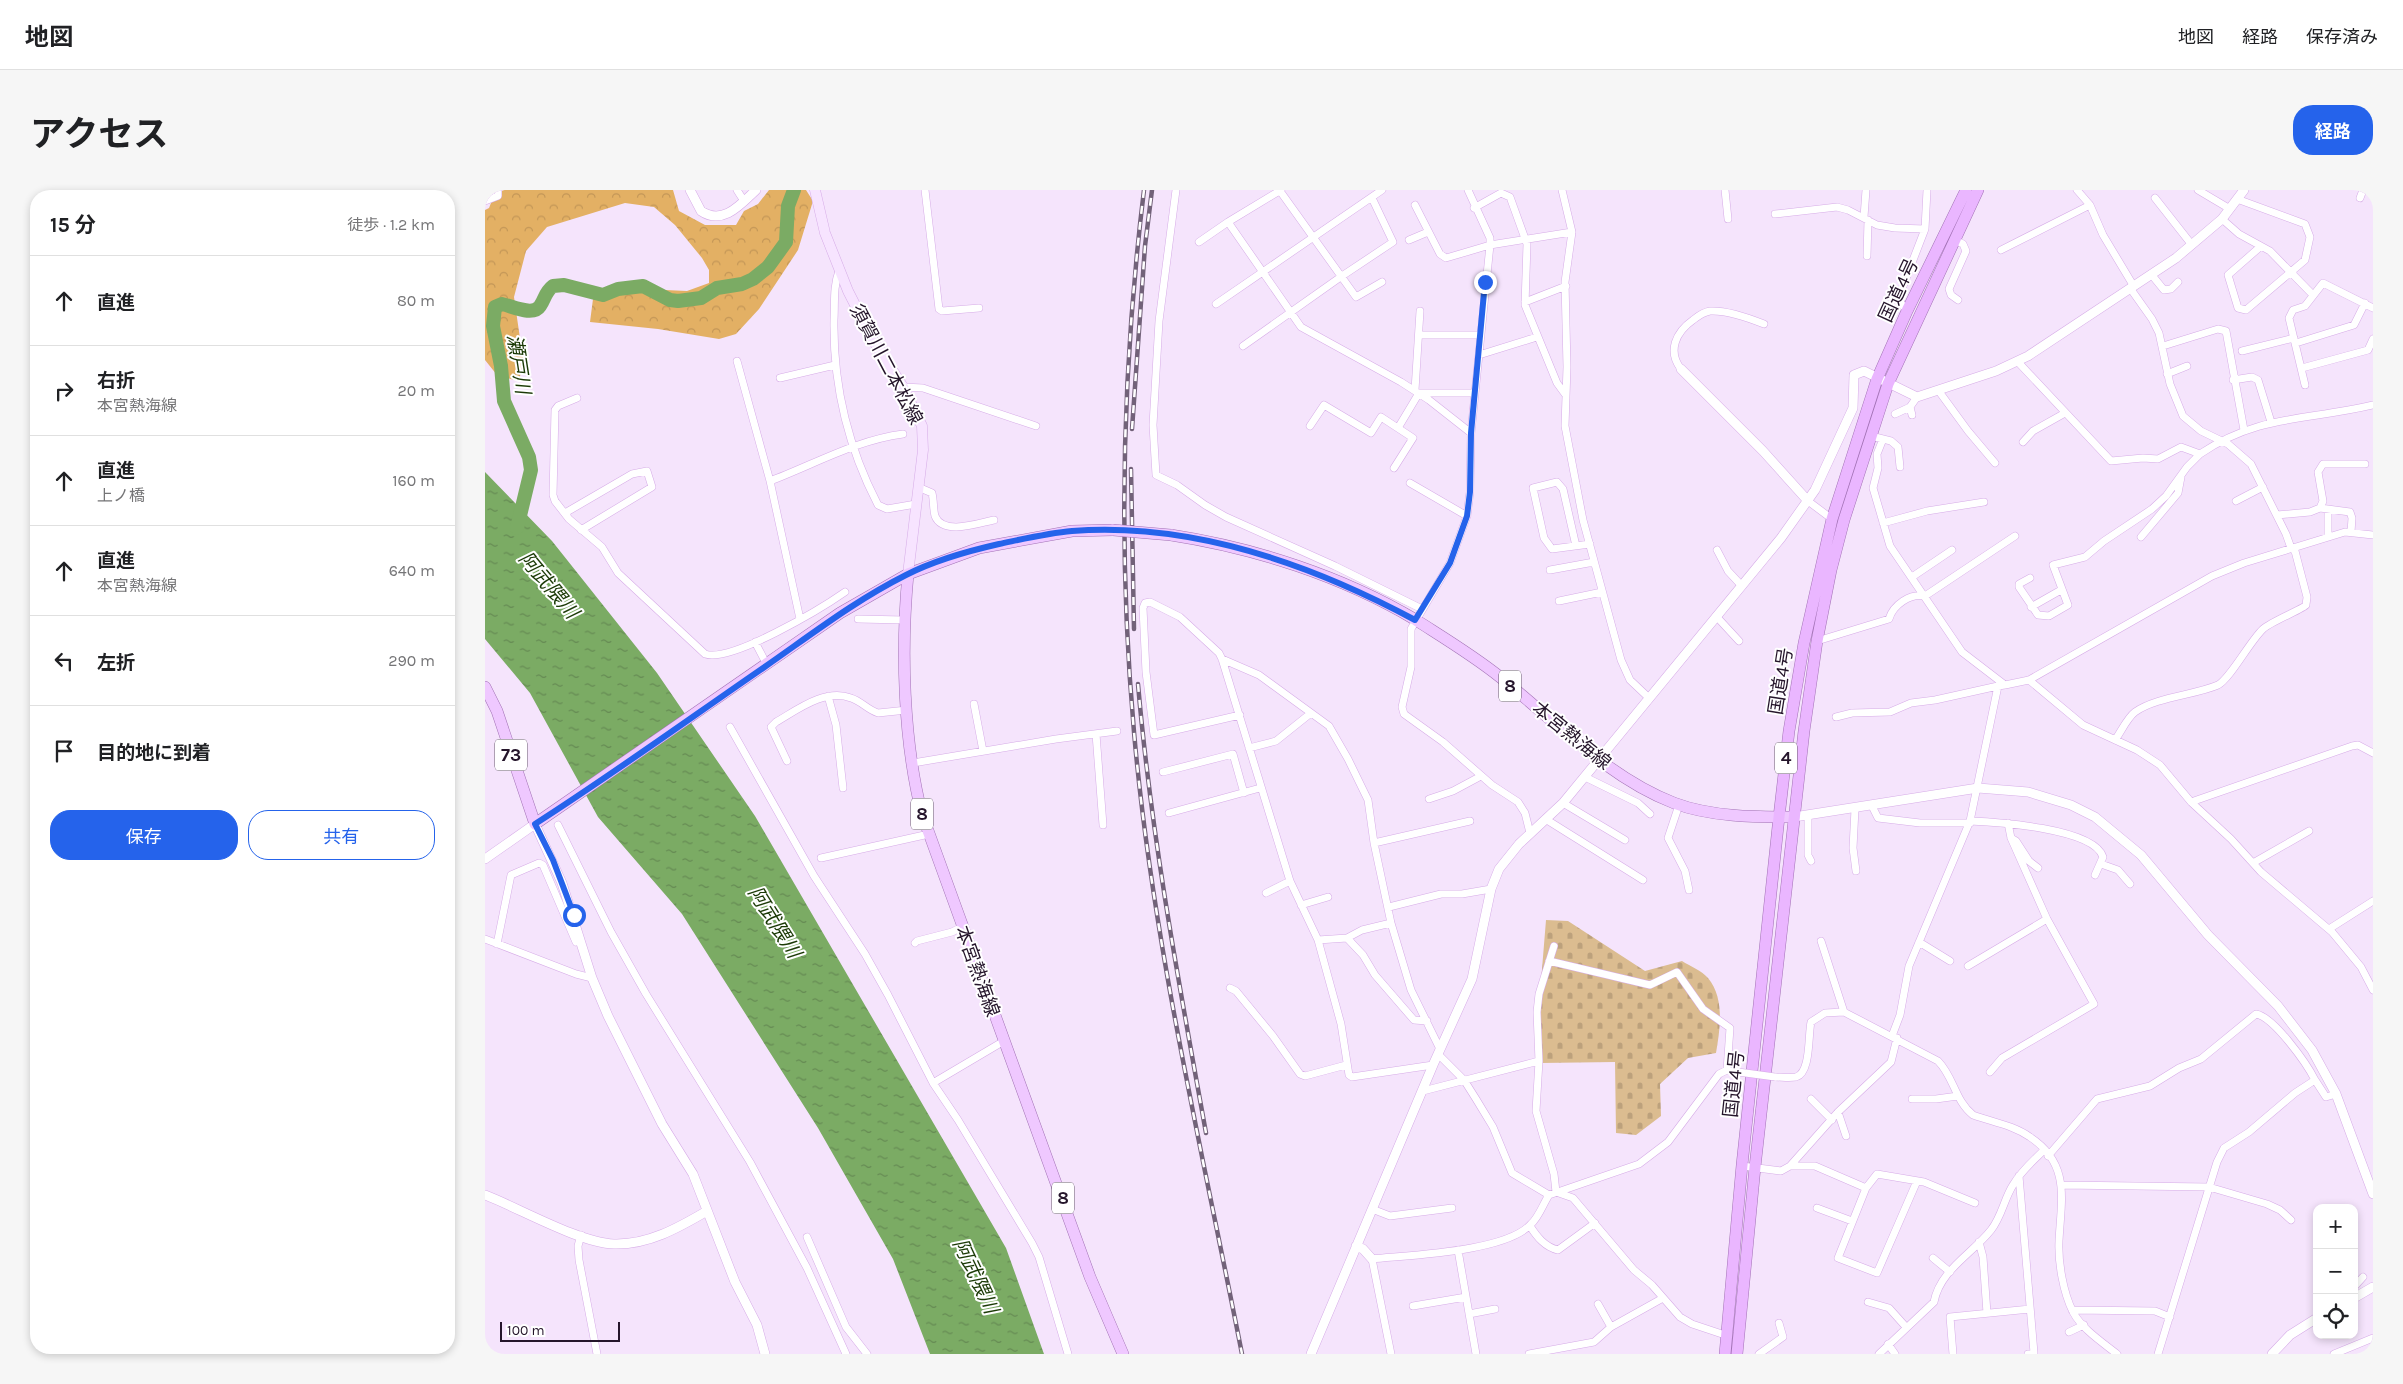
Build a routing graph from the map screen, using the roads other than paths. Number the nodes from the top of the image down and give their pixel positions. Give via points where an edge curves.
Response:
1 (498, 190) edge
2 (689, 190) edge
3 (737, 190) edge
4 (756, 190) edge
5 (925, 190) edge
6 (1176, 190) edge
7 (1281, 190) edge
8 (1383, 190) edge
9 (1468, 190) edge
10 (1563, 190) edge
11 (1725, 190) edge
12 (1866, 190) edge
13 (1927, 190) edge
14 (1966, 190) edge
15 (1978, 190) edge
16 (2077, 190) edge
17 (2198, 190) edge
18 (2245, 190) edge
19 (2363, 190) edge
20 (816, 194) edge
21 (1372, 198) junction
22 (2155, 198) dead end
23 (2360, 198) dead end
24 (2237, 199) junction
25 (485, 201) edge
26 (744, 201) junction
27 (1415, 205) dead end
28 (2090, 205) junction
29 (1474, 208) junction
30 (2229, 209) junction
31 (1775, 214) dead end
32 (2222, 218) junction
33 (1728, 219) dead end
34 (1866, 219) junction
35 (1228, 222) junction
36 (1925, 229) junction
37 (1428, 232) junction
38 (1572, 232) junction
39 (1315, 237) junction
40 (1409, 240) dead end
41 (1526, 240) junction
42 (1955, 240) junction
43 (1199, 242) dead end
44 (1490, 245) junction
45 (2192, 246) junction
46 (2260, 247) junction
47 (2001, 250) dead end
48 (1867, 256) dead end
49 (839, 271) junction
50 (2290, 272) junction
51 (1262, 273) junction
52 (2151, 274) junction
53 (1342, 276) junction
54 (1382, 282) dead end
55 (2178, 282) dead end
56 (1565, 286) junction
57 (2132, 287) junction
58 (2313, 295) junction
59 (1958, 300) dead end
60 (1525, 302) junction
61 (2365, 303) junction
62 (1216, 304) dead end
63 (979, 308) dead end
64 (2373, 308) edge
65 (1419, 311) dead end
66 (1907, 311) junction
67 (1290, 312) junction
68 (1763, 324) dead end
69 (1419, 335) junction
70 (1479, 335) junction
71 (1537, 337) junction
72 (2373, 339) edge
73 (2295, 340) junction
74 (1243, 346) dead end
75 (2163, 346) junction
76 (2242, 351) dead end
77 (1479, 355) junction
78 (737, 362) dead end
79 (2018, 362) junction
80 (835, 364) junction
81 (2187, 366) dead end
82 (2302, 368) junction
83 (1681, 369) joint
84 (2167, 374) junction
85 (780, 378) dead end
86 (2233, 380) junction
87 (1883, 382) junction
88 (2305, 385) dead end
89 (903, 387) junction
90 (1938, 390) junction
91 (1417, 392) junction
92 (1475, 393) junction
93 (1565, 394) junction
94 (1917, 397) junction
95 (577, 398) dead end
96 (2373, 405) edge
97 (1910, 407) junction
98 (2065, 413) junction
99 (1895, 414) dead end
100 (1912, 415) dead end
101 (2271, 422) junction
102 (1036, 426) dead end
103 (1310, 426) dead end
104 (1398, 428) junction
105 (2244, 430) junction
106 (1471, 433) junction
107 (903, 434) dead end
108 (1871, 436) junction
109 (1883, 439) junction
110 (2221, 440) junction
111 (2023, 442) dead end
112 (853, 447) junction
113 (2200, 454) junction
114 (1995, 462) dead end
115 (2365, 464) dead end
116 (1900, 467) dead end
117 (1393, 468) dead end
118 (2181, 477) junction
119 (770, 481) junction
120 (1410, 483) dead end
121 (918, 487) junction
122 (2263, 487) junction
123 (2237, 500) dead end
124 (1808, 501) junction
125 (1984, 502) dead end
126 (916, 504) junction
127 (2324, 509) junction
128 (565, 514) junction
129 (2277, 515) junction
130 (1467, 516) junction
131 (1832, 519) junction
132 (993, 520) dead end
133 (1883, 523) junction
134 (581, 530) junction
135 (2351, 532) junction
136 (2373, 535) edge
137 (2015, 536) dead end
138 (2328, 536) junction
139 (2141, 537) dead end
140 (1590, 544) junction
141 (1577, 546) junction
142 (2291, 548) junction
143 (1717, 550) dead end
144 (1952, 550) dead end
145 (1594, 562) junction
146 (1550, 570) dead end
147 (908, 574) junction
148 (1912, 577) junction
149 (2030, 578) dead end
150 (1741, 585) junction
151 (2061, 590) junction
152 (845, 592) dead end
153 (1602, 592) junction
154 (1925, 596) junction
155 (1559, 601) dead end
156 (2031, 607) junction
157 (1422, 609) junction
158 (1716, 616) junction
159 (801, 619) junction
160 (858, 619) dead end
161 (904, 620) junction
162 (1415, 620) junction
163 (1739, 641) dead end
164 (1817, 641) junction
165 (755, 642) junction
166 (1223, 659) junction
167 (767, 665) junction
168 (2029, 680) junction
169 (2001, 685) junction
170 (485, 686) edge
171 (828, 696) junction
172 (1648, 697) junction
173 (974, 704) dead end
174 (907, 710) junction
175 (1311, 713) junction
176 (1239, 715) junction
177 (1836, 717) dead end
178 (730, 727) dead end
179 (1117, 731) dead end
180 (1096, 734) junction
181 (2115, 740) junction
182 (1249, 748) junction
183 (983, 750) junction
184 (2373, 753) edge
185 (1599, 760) junction
186 (787, 761) dead end
187 (913, 763) junction
188 (1163, 772) dead end
189 (1481, 776) junction
190 (1585, 777) junction
191 (843, 788) dead end
192 (1260, 788) junction
193 (1978, 788) junction
194 (1244, 793) junction
195 (1429, 799) dead end
196 (2191, 802) junction
197 (1563, 803) junction
198 (1679, 804) junction
199 (1872, 806) junction
200 (1855, 809) junction
201 (1169, 813) dead end
202 (1650, 814) dead end
203 (1807, 816) junction
204 (1779, 817) junction
205 (1794, 817) junction
206 (1547, 820) junction
207 (1470, 821) dead end
208 (1970, 822) junction
209 (2008, 823) junction
210 (535, 824) junction
211 (558, 825) dead end
212 (1103, 825) dead end
213 (2309, 831) dead end
214 (929, 834) junction
215 (1530, 834) junction
216 (2011, 838) junction
217 (1625, 840) dead end
218 (1373, 843) junction
219 (821, 858) dead end
220 (485, 860) edge
221 (1811, 861) dead end
222 (2253, 863) junction
223 (2101, 864) junction
224 (2039, 868) dead end
225 (1856, 871) dead end
226 (2095, 875) dead end
227 (1643, 880) dead end
228 (1290, 881) junction
229 (2130, 884) dead end
230 (1491, 888) junction
231 (1689, 890) dead end
232 (1266, 893) dead end
233 (1328, 897) dead end
234 (2373, 900) edge
235 (1301, 906) junction
236 (1389, 908) junction
237 (2047, 919) junction
238 (1391, 923) junction
239 (962, 927) junction
240 (2329, 929) junction
241 (1347, 938) junction
242 (485, 940) edge
243 (1317, 940) junction
244 (1821, 941) dead end
245 (1919, 942) junction
246 (915, 943) dead end
247 (497, 944) junction
248 (1554, 946) dead end
249 (1949, 960) dead end
250 (1549, 961) junction
251 (1968, 966) dead end
252 (590, 977) junction
253 (1230, 988) dead end
254 (2373, 990) edge
255 (1844, 1012) junction
256 (1427, 1021) junction
257 (1894, 1037) junction
258 (1005, 1041) junction
259 (1439, 1051) junction
260 (1539, 1061) junction
261 (1433, 1065) junction
262 (1346, 1066) junction
263 (1727, 1070) junction
264 (1990, 1072) dead end
265 (1464, 1080) junction
266 (2315, 1080) junction
267 (933, 1083) junction
268 (1423, 1091) junction
269 (2336, 1094) junction
270 (1958, 1096) junction
271 (1811, 1099) dead end
272 (1912, 1099) dead end
273 (1838, 1112) junction
274 (1832, 1120) junction
275 (1846, 1136) dead end
276 (2046, 1153) junction
277 (1742, 1166) junction
278 (1790, 1166) junction
279 (1755, 1167) junction
280 (2019, 1176) junction
281 (1917, 1181) junction
282 (2062, 1185) junction
283 (2209, 1187) junction
284 (1865, 1188) junction
285 (1552, 1193) junction
286 (2373, 1194) edge
287 (485, 1195) edge
288 (1975, 1203) dead end
289 (1451, 1208) dead end
290 (1817, 1208) dead end
291 (1372, 1209) junction
292 (707, 1212) junction
293 (2291, 1220) dead end
294 (1852, 1221) junction
295 (1595, 1223) junction
296 (1529, 1226) junction
297 (581, 1235) junction
298 (807, 1237) dead end
299 (1979, 1242) junction
300 (1357, 1246) junction
301 (1458, 1250) junction
302 (1933, 1258) dead end
303 (1372, 1260) junction
304 (1950, 1272) junction
305 (2363, 1277) dead end
306 (2358, 1283) edge
307 (2373, 1287) edge
308 (2358, 1296) edge
309 (1466, 1297) junction
310 (1663, 1298) junction
311 (1868, 1302) dead end
312 (1598, 1304) dead end
313 (1413, 1306) dead end
314 (2030, 1308) junction
315 (1495, 1309) dead end
316 (2072, 1310) junction
317 (1987, 1313) junction
318 (1469, 1314) junction
319 (2170, 1317) junction
320 (2313, 1321) edge
321 (1779, 1323) dead end
322 (2084, 1325) junction
323 (1611, 1326) junction
324 (1906, 1327) junction
325 (2069, 1332) dead end
326 (1725, 1335) junction
327 (2373, 1338) edge
328 (1889, 1344) junction
329 (1546, 1352) edge
330 (597, 1354) edge
331 (765, 1354) edge
332 (846, 1354) edge
333 (867, 1354) edge
334 (1069, 1354) edge
335 (1123, 1354) edge
336 (1311, 1354) edge
337 (1391, 1354) edge
338 (1476, 1354) edge
339 (1529, 1354) edge
340 (1725, 1354) edge
341 (1737, 1354) edge
342 (1759, 1354) edge
343 (1879, 1354) edge
344 (1895, 1354) edge
345 (1953, 1354) edge
346 (2028, 1354) edge
347 (2117, 1354) edge
348 (2158, 1354) edge
349 (2272, 1354) edge
350 (2334, 1354) edge

1 - 25 street via 498,196
2 - 26 street via 699,209 713,216 726,215
3 - 26 street
4 - 26 street
5 - 63 street via 939,309
6 - 157 street via 1159,321 1153,425 1155,475 1226,517
7 - 35 street
7 - 39 street
8 - 21 street
9 - 29 street
10 - 38 street
11 - 33 street
12 - 34 street
13 - 36 street
14 - 66 highway, 国道4号 / 4
15 - 42 highway, 国道4号 / 4
16 - 28 street
17 - 30 street
18 - 24 street
19 - 23 street
20 - 49 main road, 須賀川二本松線 via 825,233
21 - 39 street
21 - 53 street via 1393,242
22 - 45 street
24 - 30 street
24 - 50 street via 2305,224 2310,237 2305,260
27 - 37 street
28 - 47 street
28 - 57 street
29 - 41 street via 1501,194 1510,197
29 - 44 street via 1487,231
30 - 32 street
31 - 34 street via 1837,207
32 - 45 street
32 - 46 street
34 - 36 street via 1877,225
34 - 48 street
35 - 43 street
35 - 51 street
36 - 66 street via 1898,299
37 - 40 street
37 - 44 street via 1440,254 1446,258
38 - 41 street
38 - 56 street
39 - 51 street
39 - 53 street
41 - 44 street
41 - 60 street
42 - 59 street via 1963,244 1966,251 1949,289
42 - 87 highway, 国道4号 / 4
44 - 70 street
45 - 52 street
46 - 50 street via 2270,251
46 - 50 street via 2227,275 2238,308 2246,310
49 - 80 street via 834,297
49 - 89 main road, 須賀川二本松線 via 873,340
50 - 58 street
51 - 62 street
51 - 67 street
52 - 55 street via 2164,290 2171,289
52 - 57 street
53 - 54 street via 1356,297
53 - 67 street
56 - 60 street
56 - 93 street
57 - 75 street via 2152,319
57 - 79 street
58 - 61 street via 2323,283
58 - 73 street via 2305,306 2293,310 2289,318
60 - 71 street
61 - 64 street
61 - 73 street via 2354,325
65 - 69 street
66 - 87 highway, 国道4号 / 4
67 - 74 street
67 - 91 street via 1301,327
68 - 83 street via 1727,313 1710,311 1699,315 1676,338 1675,360
69 - 70 street
69 - 91 street
70 - 77 street
71 - 77 street
71 - 93 street
72 - 82 street via 2368,350
73 - 76 street
73 - 82 street
75 - 84 street
75 - 86 street via 2223,330 2228,336
77 - 92 street
78 - 119 street
79 - 90 street
79 - 98 street
80 - 85 street
80 - 112 street via 843,413
81 - 84 street
82 - 88 street
83 - 124 street
84 - 110 street via 2184,418
86 - 101 street via 2252,377 2258,380
86 - 105 street
87 - 94 street
87 - 108 highway, 国道4号 / 4
87 - 124 street via 1864,371 1854,375 1853,408
87 - 131 highway, 国道4号 / 4
89 - 102 street via 923,388
89 - 121 main road, 須賀川二本松線 via 920,419 923,436
90 - 94 street
90 - 114 street
91 - 92 street
91 - 104 street
91 - 106 street
92 - 106 street
93 - 140 street via 1565,426 1571,465
94 - 97 street
95 - 128 street via 557,406 555,410 553,495
96 - 101 street
97 - 99 street
97 - 100 street
98 - 111 street via 2033,431
98 - 113 street via 2111,461 2158,459 2181,447
101 - 105 street
103 - 104 street via 1324,405 1371,433 1381,417
104 - 117 street via 1413,438
105 - 110 street
106 - 130 street
107 - 112 street
108 - 109 street
108 - 164 highway, 国道4号 / 4 via 1831,570
109 - 116 street via 1898,447
109 - 133 street via 1877,454 1878,468 1873,488
110 - 113 street
110 - 122 street via 2245,456
112 - 119 street
112 - 126 street via 878,505 887,508
113 - 118 street
115 - 127 street via 2328,463 2320,466 2318,472
118 - 139 street via 2178,493
118 - 151 street via 2160,502 2085,558 2053,565
119 - 159 street
120 - 130 street
121 - 126 main road, 須賀川二本松線
121 - 132 street via 932,493 936,518 943,525 961,526
122 - 123 street
122 - 129 street
124 - 131 street
124 - 150 street
125 - 133 street via 1927,511
126 - 147 main road, 須賀川二本松線
127 - 129 street
127 - 135 street via 2350,512
127 - 138 street
128 - 134 street
128 - 134 street via 632,474 647,471 652,487
129 - 142 street
130 - 157 street via 1450,563
131 - 204 highway, 国道4号 / 4 via 1803,643
133 - 148 street via 1890,546
134 - 165 street via 602,547 618,573 705,654 716,654
135 - 136 street
135 - 138 street
137 - 154 street
138 - 142 street
140 - 141 street
140 - 145 street
141 - 141 street via 1552,549 1545,538 1533,488 1557,482 1563,489
142 - 168 street via 2212,576
142 - 181 street via 2295,551 2305,586 2306,604 2303,608 2279,617 2265,627 2244,651 2229,676 2219,684 2134,713
143 - 150 street via 1728,572
144 - 148 street
145 - 146 street
145 - 153 street
147 - 161 main road, 本宮熱海線 / 8
147 - 162 main road, 本宮熱海線 / 8, bridge via 979,548 1072,531 1113,530 1171,535 1239,548 1309,571 1355,589
147 - 167 main road, 本宮熱海線 / 8 via 840,613
148 - 154 street
149 - 156 street via 2019,584 2019,588
150 - 158 street
151 - 156 street
151 - 156 street via 2068,605 2043,617
152 - 159 street
153 - 155 street
153 - 172 street via 1621,660 1630,680
154 - 164 street via 1910,598 1898,605 1889,619
154 - 169 street via 1961,652
157 - 162 street
158 - 163 street
158 - 172 street
159 - 165 street
160 - 161 street
161 - 174 main road, 本宮熱海線 / 8
162 - 185 main road, 本宮熱海線 / 8 via 1499,676
162 - 189 street via 1411,629 1410,671 1402,711
164 - 205 highway, 国道4号 / 4
165 - 167 street
166 - 175 street via 1259,675
166 - 176 street
166 - 176 street via 1180,617 1150,602 1144,604 1146,672 1154,735
167 - 210 main road, 本宮熱海線 / 8
168 - 169 street
168 - 181 street via 2083,725
169 - 177 street via 1911,702 1890,712 1852,713
169 - 193 street
170 - 210 main road, 73 via 500,719
171 - 174 street via 851,697 878,713
171 - 186 street via 771,727
171 - 191 street via 836,725
172 - 185 street
173 - 183 street
174 - 187 main road, 本宮熱海線 / 8
175 - 182 street via 1276,741
175 - 218 street via 1329,726 1365,790 1371,812
176 - 182 street
178 - 267 street via 814,876 879,978
179 - 180 street
180 - 183 street
180 - 212 street
181 - 196 street via 2160,765
182 - 192 street
183 - 187 street
184 - 196 street via 2358,745 2352,746
185 - 190 street
185 - 198 main road, 本宮熱海線 / 8 via 1659,796
187 - 214 main road, 本宮熱海線 / 8 via 918,799
188 - 194 street via 1233,754
189 - 195 street
189 - 215 street via 1522,806
190 - 197 street
190 - 202 street via 1638,803
192 - 194 street
192 - 228 street
193 - 199 street
193 - 208 street
193 - 269 street via 2015,790 2055,800 2095,817 2119,835 2141,855 2208,935 2278,1006 2312,1050
194 - 201 street
196 - 222 street
197 - 206 street
197 - 217 street
198 - 204 main road, 本宮熱海線 / 8 via 1713,813
198 - 231 street via 1668,838 1685,871
199 - 200 street
199 - 208 street via 1878,818 1920,823
200 - 203 street
200 - 225 street via 1853,848
203 - 205 street
203 - 221 street via 1807,855
204 - 205 main road, 本宮熱海線 / 8
204 - 277 highway, 国道4号 / 4
205 - 279 highway, 国道4号 / 4
206 - 215 street
206 - 227 street
207 - 218 street
208 - 209 street
208 - 245 street
209 - 216 street
209 - 223 street via 2052,830 2088,843 2102,854
210 - 220 street
210 - 252 street via 562,883
211 - 332 street via 646,994 750,1162 807,1268
213 - 222 street
214 - 219 street
214 - 239 main road, 本宮熱海線 / 8
215 - 230 street via 1503,863
216 - 224 street via 2026,858
216 - 237 street
218 - 236 street
222 - 240 street
223 - 226 street
223 - 229 street via 2118,870
228 - 232 street
228 - 235 street
230 - 236 street via 1463,894 1441,894
230 - 259 street via 1472,979
233 - 235 street
234 - 240 street
235 - 243 street
236 - 238 street
237 - 251 street
237 - 264 street via 2094,1004 2002,1058
238 - 241 street via 1362,930
238 - 256 street via 1411,990
239 - 246 street
239 - 258 main road, 本宮熱海線 / 8
240 - 254 street via 2361,967
241 - 243 street
241 - 256 street via 1414,1020
242 - 247 street
243 - 262 street via 1341,1024
244 - 255 street
245 - 249 street
245 - 257 street via 1909,966
247 - 252 street
247 - 252 street via 511,874 541,863
248 - 250 street
250 - 260 street via 1537,1012
250 - 263 street via 1650,985 1677,972 1703,1009 1730,1028
252 - 292 street via 662,1124 693,1174
253 - 262 street via 1273,1036 1300,1074 1305,1076
255 - 257 street
255 - 263 street, bridge via 1825,1013 1813,1019 1804,1071 1796,1077
256 - 259 street
257 - 270 street via 1938,1061
257 - 273 street via 1891,1062
258 - 267 street
258 - 335 main road, 本宮熱海線 / 8 via 1091,1277
259 - 261 street
259 - 265 street
260 - 265 street
260 - 285 street via 1536,1112 1555,1174
261 - 262 street via 1353,1077
261 - 268 street
263 - 285 street via 1715,1078 1668,1142 1639,1164
265 - 268 street
265 - 285 street via 1493,1127 1512,1173
266 - 269 street via 2326,1097
266 - 276 street via 2283,1037 2267,1020 2256,1014 2201,1059 2156,1083 2097,1099
266 - 283 street via 2224,1148
267 - 334 street via 1032,1243
268 - 291 street
269 - 286 street
270 - 272 street
270 - 276 street via 1973,1115 2015,1128 2031,1137
271 - 274 street
273 - 274 street
273 - 275 street
274 - 278 street
276 - 280 street
276 - 282 street
277 - 279 street
277 - 326 highway, 国道4号 / 4
278 - 279 street via 1781,1171
278 - 284 street via 1815,1166
279 - 341 highway, 国道4号 / 4
280 - 299 street via 2003,1212
280 - 314 street
281 - 284 street via 1877,1174
281 - 288 street
281 - 294 street via 1877,1273 1838,1258
282 - 283 street
282 - 316 street via 2060,1258
283 - 293 street via 2267,1204
283 - 319 street
284 - 294 street
285 - 295 street via 1573,1198
285 - 296 street
287 - 297 street
289 - 291 street via 1390,1216
290 - 294 street
291 - 300 street
292 - 297 street via 662,1235 640,1241 613,1244
292 - 331 street via 735,1282 757,1325
295 - 296 street via 1558,1250 1539,1240
295 - 310 street via 1634,1270
296 - 301 street via 1503,1239
297 - 330 street via 577,1246
298 - 333 street via 846,1327
299 - 304 street
299 - 317 street
300 - 303 street
300 - 336 street
301 - 303 street
301 - 309 street
302 - 304 street
303 - 337 street
304 - 324 street via 1936,1290 1934,1302
305 - 306 street
307 - 308 street
309 - 313 street
309 - 318 street
310 - 323 street
310 - 326 street via 1686,1321
311 - 324 street via 1889,1308
312 - 323 street
314 - 317 street
314 - 346 street via 2034,1353
315 - 318 street
316 - 319 street via 2155,1311
316 - 322 street
317 - 345 street via 1950,1317
318 - 338 street
319 - 348 street
320 - 349 street via 2290,1335
321 - 342 street via 1783,1337
322 - 325 street
322 - 347 street
323 - 329 street via 1594,1342
324 - 328 street
326 - 340 highway, 国道4号 / 4
327 - 350 street
328 - 343 street
328 - 344 street
329 - 339 street

